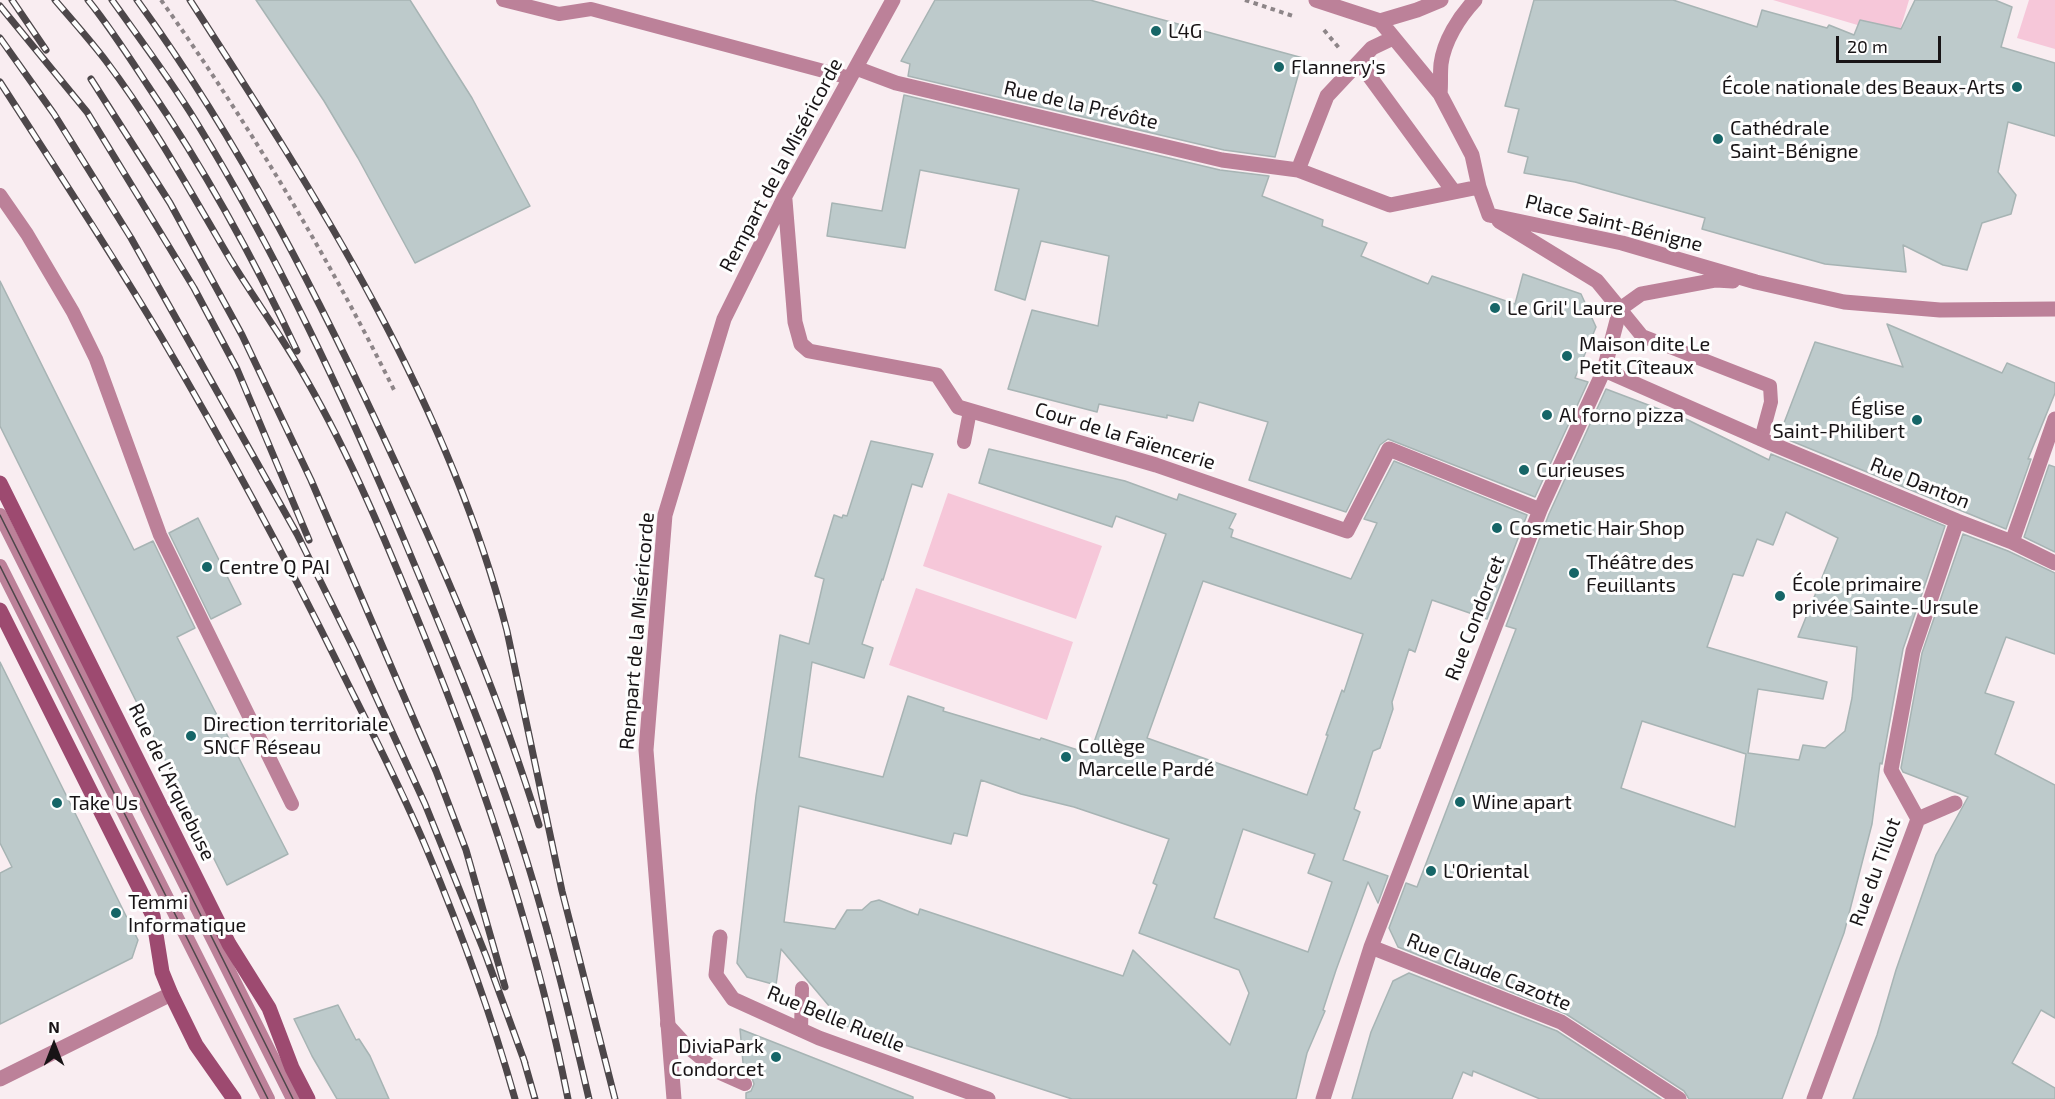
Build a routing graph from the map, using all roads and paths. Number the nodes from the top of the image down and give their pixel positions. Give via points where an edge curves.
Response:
1 (161, 0) edge
2 (503, 0) edge
3 (893, 0) edge
4 (1245, 0) edge
5 (1316, 0) edge
6 (1441, 0) edge
7 (1475, 0) edge
8 (1300, 19) dead end
9 (1376, 20) junction
10 (1322, 28) dead end
11 (1393, 38) junction
12 (1357, 64) junction
13 (853, 73) junction
14 (1440, 94) junction
15 (1298, 170) junction
16 (1479, 187) junction
17 (1454, 192) junction
18 (0, 195) edge
19 (784, 198) junction
20 (1489, 214) junction
21 (1756, 282) junction
22 (1620, 309) junction
23 (2055, 309) edge
24 (1604, 370) junction
25 (394, 390) dead end
26 (970, 411) junction
27 (2055, 419) edge
28 (1761, 439) junction
29 (964, 442) dead end
30 (0, 483) edge
31 (1540, 510) junction
32 (0, 515) edge
33 (1958, 521) junction
34 (2012, 542) junction
35 (2055, 563) edge
36 (0, 566) edge
37 (0, 610) edge
38 (6, 637) edge
39 (1955, 803) dead end
40 (292, 804) dead end
41 (1918, 819) junction
42 (720, 937) dead end
43 (1371, 947) junction
44 (802, 988) dead end
45 (171, 994) junction
46 (668, 1024) junction
47 (801, 1030) junction
48 (0, 1079) edge
49 (745, 1084) dead end
50 (234, 1099) edge
51 (268, 1099) edge
52 (292, 1099) edge
53 (308, 1099) edge
54 (674, 1099) edge
55 (988, 1099) edge
56 (1323, 1099) edge
57 (1679, 1099) edge
58 (1814, 1099) edge

1 - 25 path via 277,173
2 - 13 lane via 559,14 591,9
3 - 13 street, Rempart de la Miséricorde
4 - 8 path
5 - 9 street
6 - 9 street
7 - 14 street via 1448,42 1441,63
9 - 11 street
10 - 12 path
11 - 12 street via 1372,48
11 - 14 street
12 - 15 street via 1327,96
12 - 17 street
13 - 15 street, Rue de la Prévôte via 1222,160
13 - 19 street, Rempart de la Miséricorde
14 - 16 street via 1472,155
15 - 17 street via 1390,205
16 - 17 street
16 - 20 street
18 - 40 lane via 27,234 96,358 160,535
19 - 26 street, Cour de la Faïencerie via 795,322 801,344 809,351 937,375 958,407
19 - 46 street, Rempart de la Miséricorde via 724,319 665,515 646,750
20 - 21 street, Place Saint-Bénigne via 1622,243
20 - 22 street via 1597,281
21 - 22 street, Place Saint-Bénigne via 1716,280 1641,294
21 - 23 street, Place Saint-Bénigne via 1821,298 1896,307
22 - 24 street, Rue Condorcet
22 - 28 lane via 1642,336 1770,386 1771,402
24 - 28 street, Rue Danton
24 - 31 street, Rue Condorcet
26 - 29 lane
26 - 31 street, Cour de la Faïencerie via 1156,465 1347,531 1389,449
27 - 34 street
28 - 33 street, Rue Danton
30 - 53 main road, Rue de l'Arquebuse via 229,944 269,1008
31 - 43 street, Rue Condorcet
32 - 52 lane, Rue de l'Arquebuse
33 - 34 street, Rue Danton
33 - 41 street, Rue du Tillot via 1913,651 1891,770
34 - 35 street, Rue Danton
36 - 51 lane
37 - 38 main road
38 - 45 main road via 153,916 162,972
39 - 41 street
41 - 58 street, Rue du Tillot
42 - 47 street, Rue Belle Ruelle via 716,975 733,999
43 - 56 street, Rue Condorcet
43 - 57 street, Rue Claude Cazotte via 1562,1022
44 - 47 lane
45 - 48 street
45 - 50 main road via 196,1045
46 - 49 lane via 718,1072
46 - 54 street, Rempart de la Miséricorde
47 - 55 street, Rue Belle Ruelle

